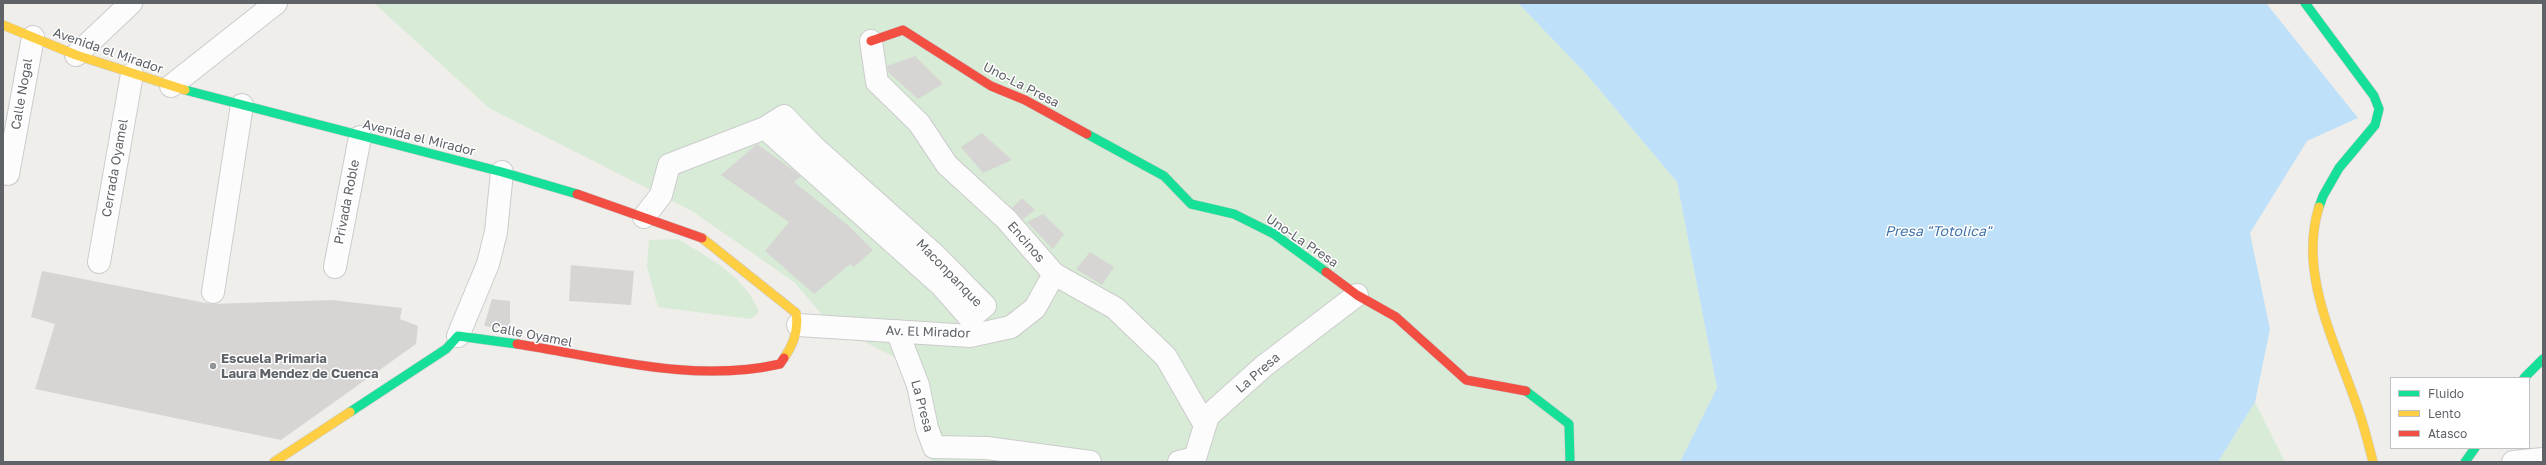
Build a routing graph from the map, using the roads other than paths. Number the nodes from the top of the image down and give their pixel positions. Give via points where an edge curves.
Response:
1 (131, 3) edge
2 (276, 3) edge
3 (2305, 3) edge
4 (3, 25) edge
5 (33, 37) junction
6 (871, 41) joint
7 (76, 55) junction
8 (132, 74) junction
9 (171, 86) junction
10 (242, 105) junction
11 (765, 128) junction
12 (360, 137) junction
13 (502, 172) junction
14 (5, 173) edge
15 (644, 217) junction
16 (100, 262) dead end
17 (335, 267) dead end
18 (1054, 274) junction
19 (213, 292) dead end
20 (1357, 295) junction
21 (798, 325) junction
22 (897, 331) junction
23 (458, 336) junction
24 (2543, 359) edge
25 (2525, 377) edge
26 (1205, 425) junction
27 (2474, 449) edge
28 (2543, 459) edge
29 (274, 462) edge
30 (1090, 462) edge
31 (1179, 462) edge
32 (1570, 462) edge
33 (2373, 462) edge
34 (2465, 462) edge
35 (2513, 462) edge

1 - 7 street
2 - 9 street
3 - 33 main road via 2374,96 2379,108 2375,125 2339,168 2323,196 2313,227 2312,260 2328,329 2360,415
4 - 5 main road, Avenida el Mirador
5 - 7 main road, Avenida el Mirador
5 - 14 street, Calle Nogal
6 - 18 street, Encinos via 877,82 919,123 947,165 1006,218
6 - 20 main road, Uno-La Presa via 903,30 991,86 1025,100 1164,176 1191,204 1234,214 1274,234
7 - 8 main road, Avenida el Mirador
8 - 9 main road, Avenida el Mirador
8 - 16 street, Cerrada Oyamel
9 - 10 main road, Avenida el Mirador
10 - 12 main road, Avenida el Mirador
10 - 19 street
11 - 11 street, Maconpanque via 784,116 814,147 936,256 985,306 970,318 941,284
11 - 15 street via 669,166 661,195
12 - 13 main road, Avenida el Mirador
12 - 17 street, Privada Roble
13 - 15 main road, Avenida el Mirador
13 - 23 street via 496,232 488,264
15 - 21 main road, Avenida el Mirador via 699,236 785,302 796,313
18 - 22 street, Av. El Mirador via 1035,308 1011,327 970,336
18 - 26 street, Encinos via 1116,308 1166,357
20 - 26 street, La Presa via 1264,366 1208,416
20 - 32 main road, Uno-La Presa via 1396,317 1466,380 1529,392 1569,424
21 - 22 street, Av. El Mirador
21 - 23 main road, Calle Oyamel via 791,348 780,364 763,368 702,371 628,365 499,340
22 - 30 street, La Presa via 918,385 927,428 934,447 987,448
23 - 29 main road via 446,349
24 - 25 main road
26 - 31 street, La Presa via 1195,458
27 - 34 main road
28 - 35 street

